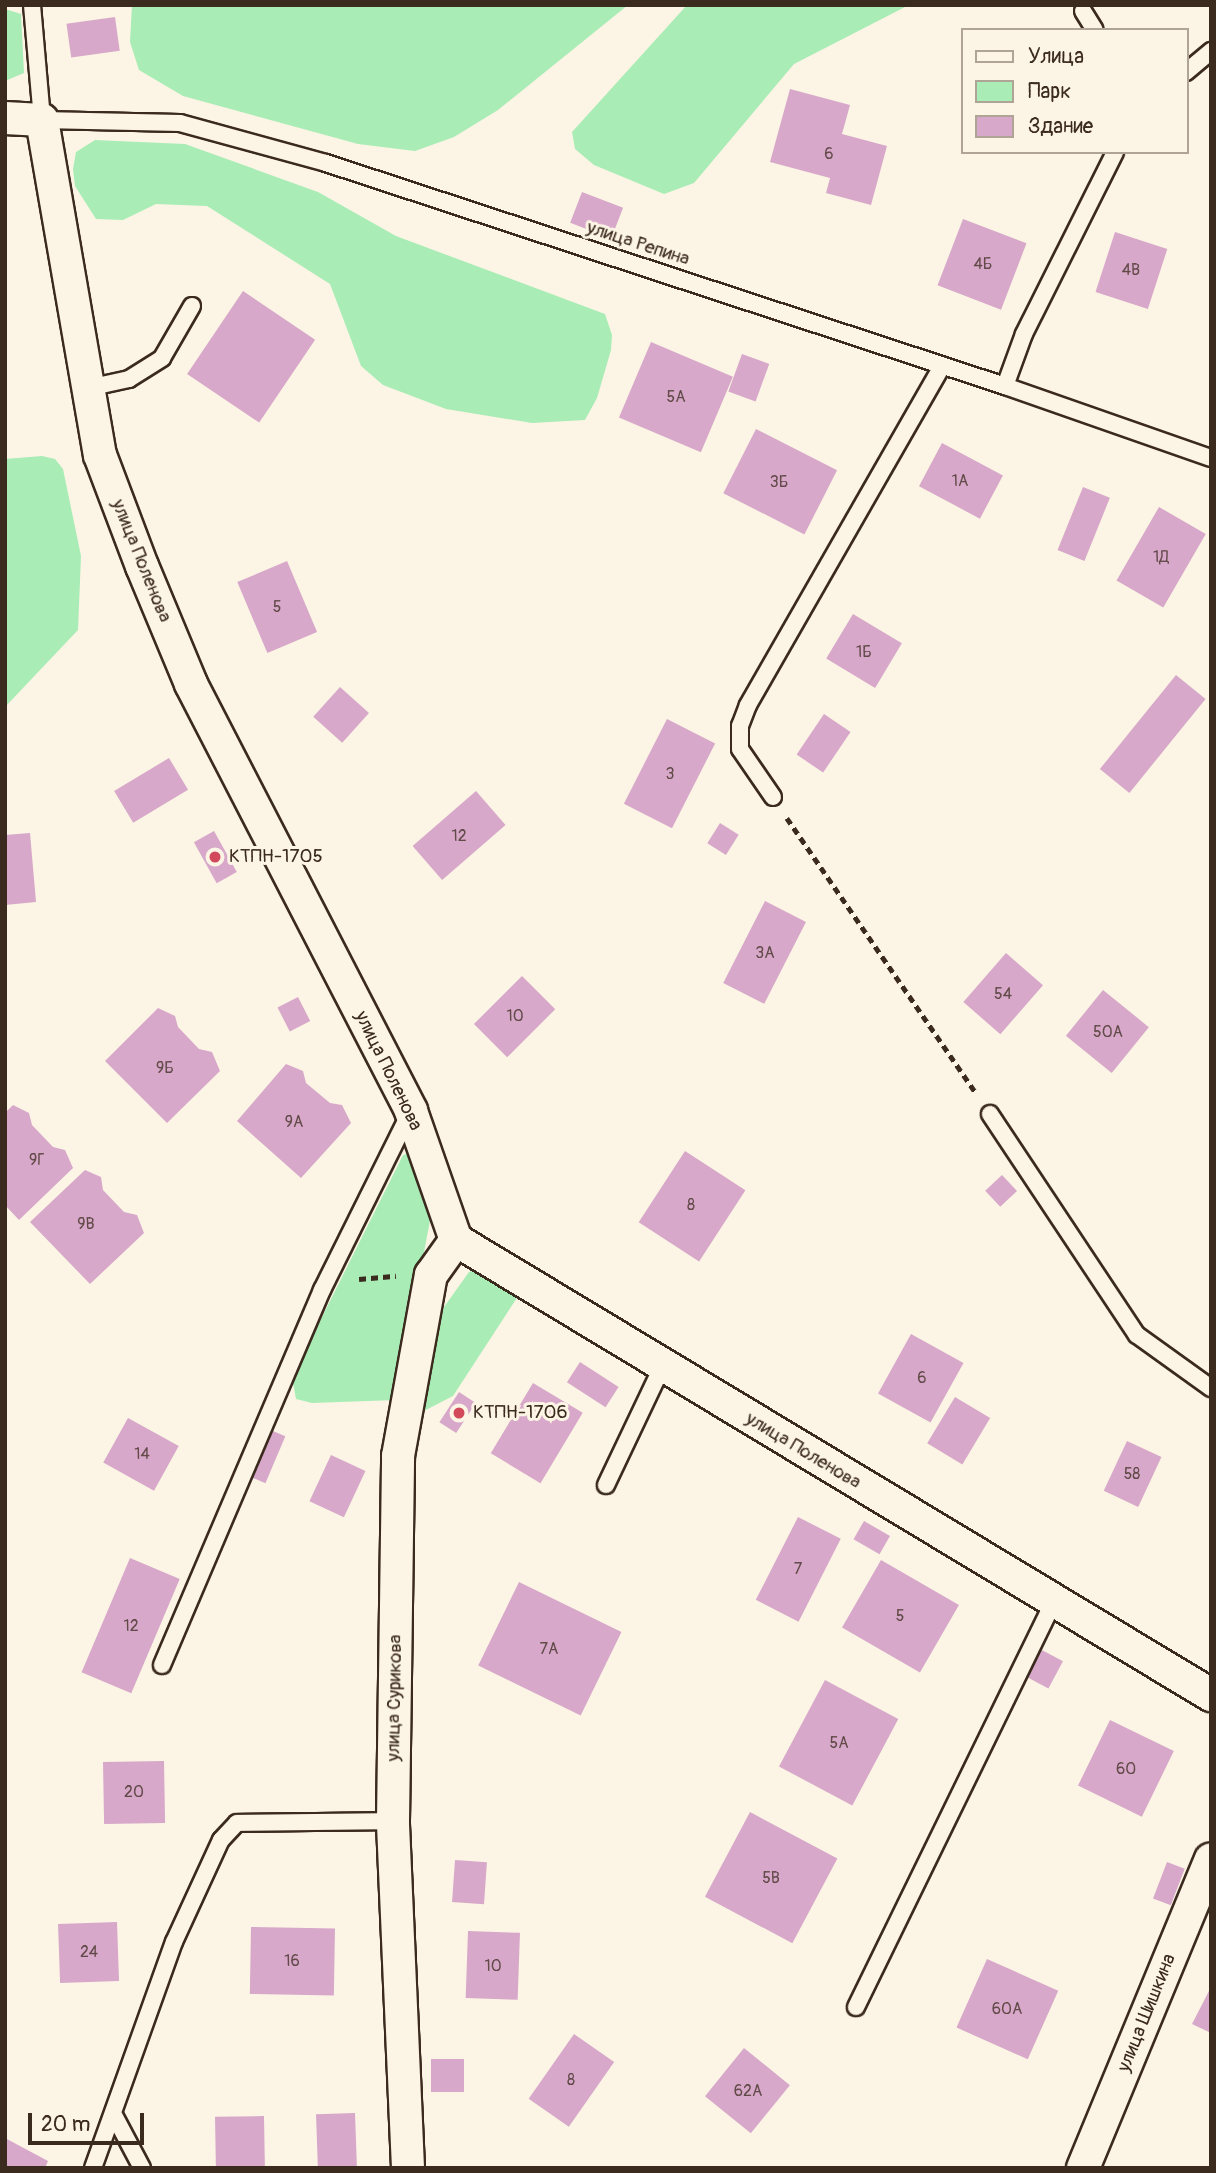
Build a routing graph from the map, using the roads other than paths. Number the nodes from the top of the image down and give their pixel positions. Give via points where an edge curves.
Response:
1 (32, 5) edge
2 (1083, 11) dead end
3 (1093, 28) edge
4 (1211, 51) edge
5 (1188, 70) edge
6 (5, 118) edge
7 (42, 120) junction
8 (1114, 154) edge
9 (192, 306) dead end
10 (942, 366) junction
11 (1005, 386) junction
12 (88, 388) junction
13 (1211, 458) edge
14 (772, 797) road end
15 (411, 1111) junction
16 (990, 1114) road end
17 (456, 1240) junction
18 (663, 1365) junction
19 (1211, 1388) edge
20 (606, 1485) dead end
21 (1053, 1603) junction
22 (162, 1665) dead end
23 (1211, 1695) edge
24 (393, 1821) junction
25 (1211, 1858) edge
26 (856, 2007) dead end
27 (115, 2117) junction
28 (93, 2168) edge
29 (142, 2168) edge
30 (408, 2168) edge
31 (1083, 2168) edge

1 - 7 lane
2 - 3 lane
4 - 5 lane
6 - 7 street
7 - 10 lane, улица Репина via 180,123 326,163
7 - 12 street, улица Поленова
8 - 11 lane via 1024,334
9 - 12 lane via 162,358 129,379
10 - 11 lane, улица Репина
10 - 14 lane via 748,705 740,726 740,749
11 - 13 lane, улица Репина
12 - 15 street, улица Поленова via 100,455 191,684
15 - 17 street, улица Поленова
15 - 22 lane via 322,1290
16 - 19 lane via 1137,1335
17 - 18 street, улица Поленова
17 - 24 street, улица Сурикова via 432,1275 397,1455
18 - 20 lane
18 - 21 street, улица Поленова
21 - 23 street, улица Поленова
21 - 26 lane
24 - 27 lane via 237,1823 221,1840 174,1942 124,2077
24 - 30 street, улица Сурикова
25 - 31 street, улица Шишкина
27 - 28 lane
27 - 29 lane

